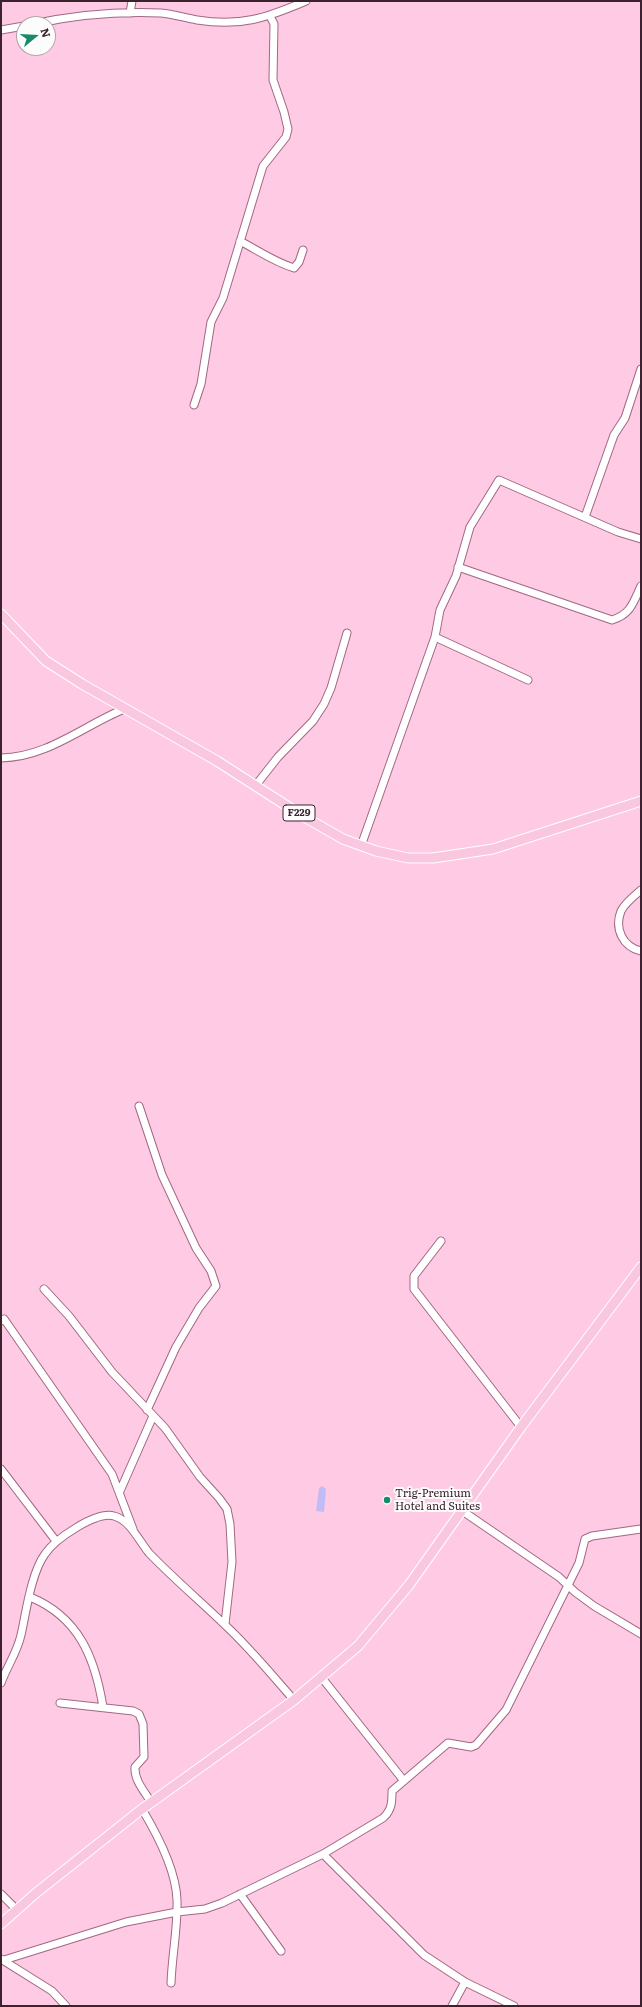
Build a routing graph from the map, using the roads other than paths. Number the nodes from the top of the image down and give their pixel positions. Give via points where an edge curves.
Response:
1 (132, 1) edge
2 (306, 1) edge
3 (130, 13) junction
4 (270, 16) junction
5 (56, 20) edge
6 (16, 27) edge
7 (1, 30) edge
8 (240, 242) junction
9 (303, 250) dead end
10 (641, 368) edge
11 (194, 405) dead end
12 (585, 517) junction
13 (641, 538) edge
14 (458, 567) junction
15 (641, 586) edge
16 (1, 614) edge
17 (347, 633) dead end
18 (435, 637) junction
19 (528, 680) dead end
20 (124, 709) junction
21 (1, 758) edge
22 (256, 785) junction
23 (641, 801) edge
24 (361, 846) junction
25 (641, 890) edge
26 (641, 951) edge
27 (139, 1106) dead end
28 (441, 1241) dead end
29 (641, 1267) edge
30 (44, 1289) dead end
31 (1, 1321) edge
32 (150, 1413) junction
33 (521, 1427) junction
34 (1, 1469) edge
35 (120, 1491) junction
36 (461, 1510) junction
37 (641, 1529) edge
38 (136, 1534) junction
39 (56, 1541) junction
40 (568, 1585) junction
41 (30, 1597) junction
42 (225, 1624) junction
43 (641, 1634) edge
44 (322, 1678) junction
45 (1, 1683) edge
46 (294, 1700) junction
47 (60, 1703) dead end
48 (103, 1707) junction
49 (404, 1781) junction
50 (151, 1802) junction
51 (142, 1809) junction
52 (323, 1854) junction
53 (1, 1894) edge
54 (240, 1894) junction
55 (17, 1910) junction
56 (177, 1912) junction
57 (1, 1924) edge
58 (281, 1950) dead end
59 (2, 1959) edge
60 (465, 1982) junction
61 (171, 1983) dead end
62 (66, 2006) edge
63 (452, 2006) edge
64 (514, 2006) edge

1 - 3 street
2 - 4 street
3 - 4 street via 163,13 197,20 232,23
3 - 5 street via 89,15
4 - 8 street via 274,24 273,80 288,129 286,136 263,166
6 - 7 street
8 - 9 street via 264,253 274,262 294,268
8 - 11 street via 223,298 211,322 201,384
10 - 12 street via 625,418 614,435
12 - 13 street via 618,532
12 - 14 street via 499,480 470,527
14 - 15 street via 612,620 630,611
14 - 18 street via 440,610
16 - 20 main road, F229 via 46,661
17 - 22 street via 324,704 313,721 278,757
18 - 19 street
18 - 24 street
20 - 21 street via 55,746 35,753
20 - 22 main road, F229
22 - 24 main road, F229 via 343,839
23 - 24 main road, F229 via 493,849 458,856 408,858
25 - 26 street via 624,906 619,919 625,943
27 - 32 street via 167,1188 196,1248 211,1271 216,1286 199,1308 176,1347
28 - 33 street via 414,1276 414,1289
29 - 33 main road
30 - 32 street via 69,1316 112,1372
31 - 35 street via 4,1319 112,1474
32 - 35 street
32 - 42 street via 165,1428 227,1510 231,1530 232,1562
33 - 36 main road
34 - 39 street
35 - 38 street
36 - 40 street
36 - 44 main road via 396,1603 358,1646
37 - 40 street via 585,1539 579,1563
38 - 39 street via 121,1519 109,1515 85,1524
38 - 42 street via 148,1552
39 - 41 street via 43,1556
40 - 43 street via 594,1606
40 - 49 street via 506,1710 476,1745 471,1747 448,1743
41 - 45 street via 14,1658
41 - 48 street via 43,1602 58,1613 82,1641 98,1679
42 - 46 street
44 - 46 main road
44 - 49 street
46 - 50 main road
47 - 48 street
48 - 50 street via 133,1711 142,1718 144,1758 135,1767 135,1771
49 - 52 street via 392,1791 389,1813
50 - 51 main road
51 - 55 main road
51 - 56 street via 164,1852 177,1898
52 - 54 street
52 - 60 street via 424,1954
53 - 55 street
54 - 56 street via 222,1904 205,1909
54 - 58 street
55 - 57 main road
56 - 59 street via 126,1922
56 - 61 street
59 - 62 street via 52,1991
60 - 63 street
60 - 64 street

